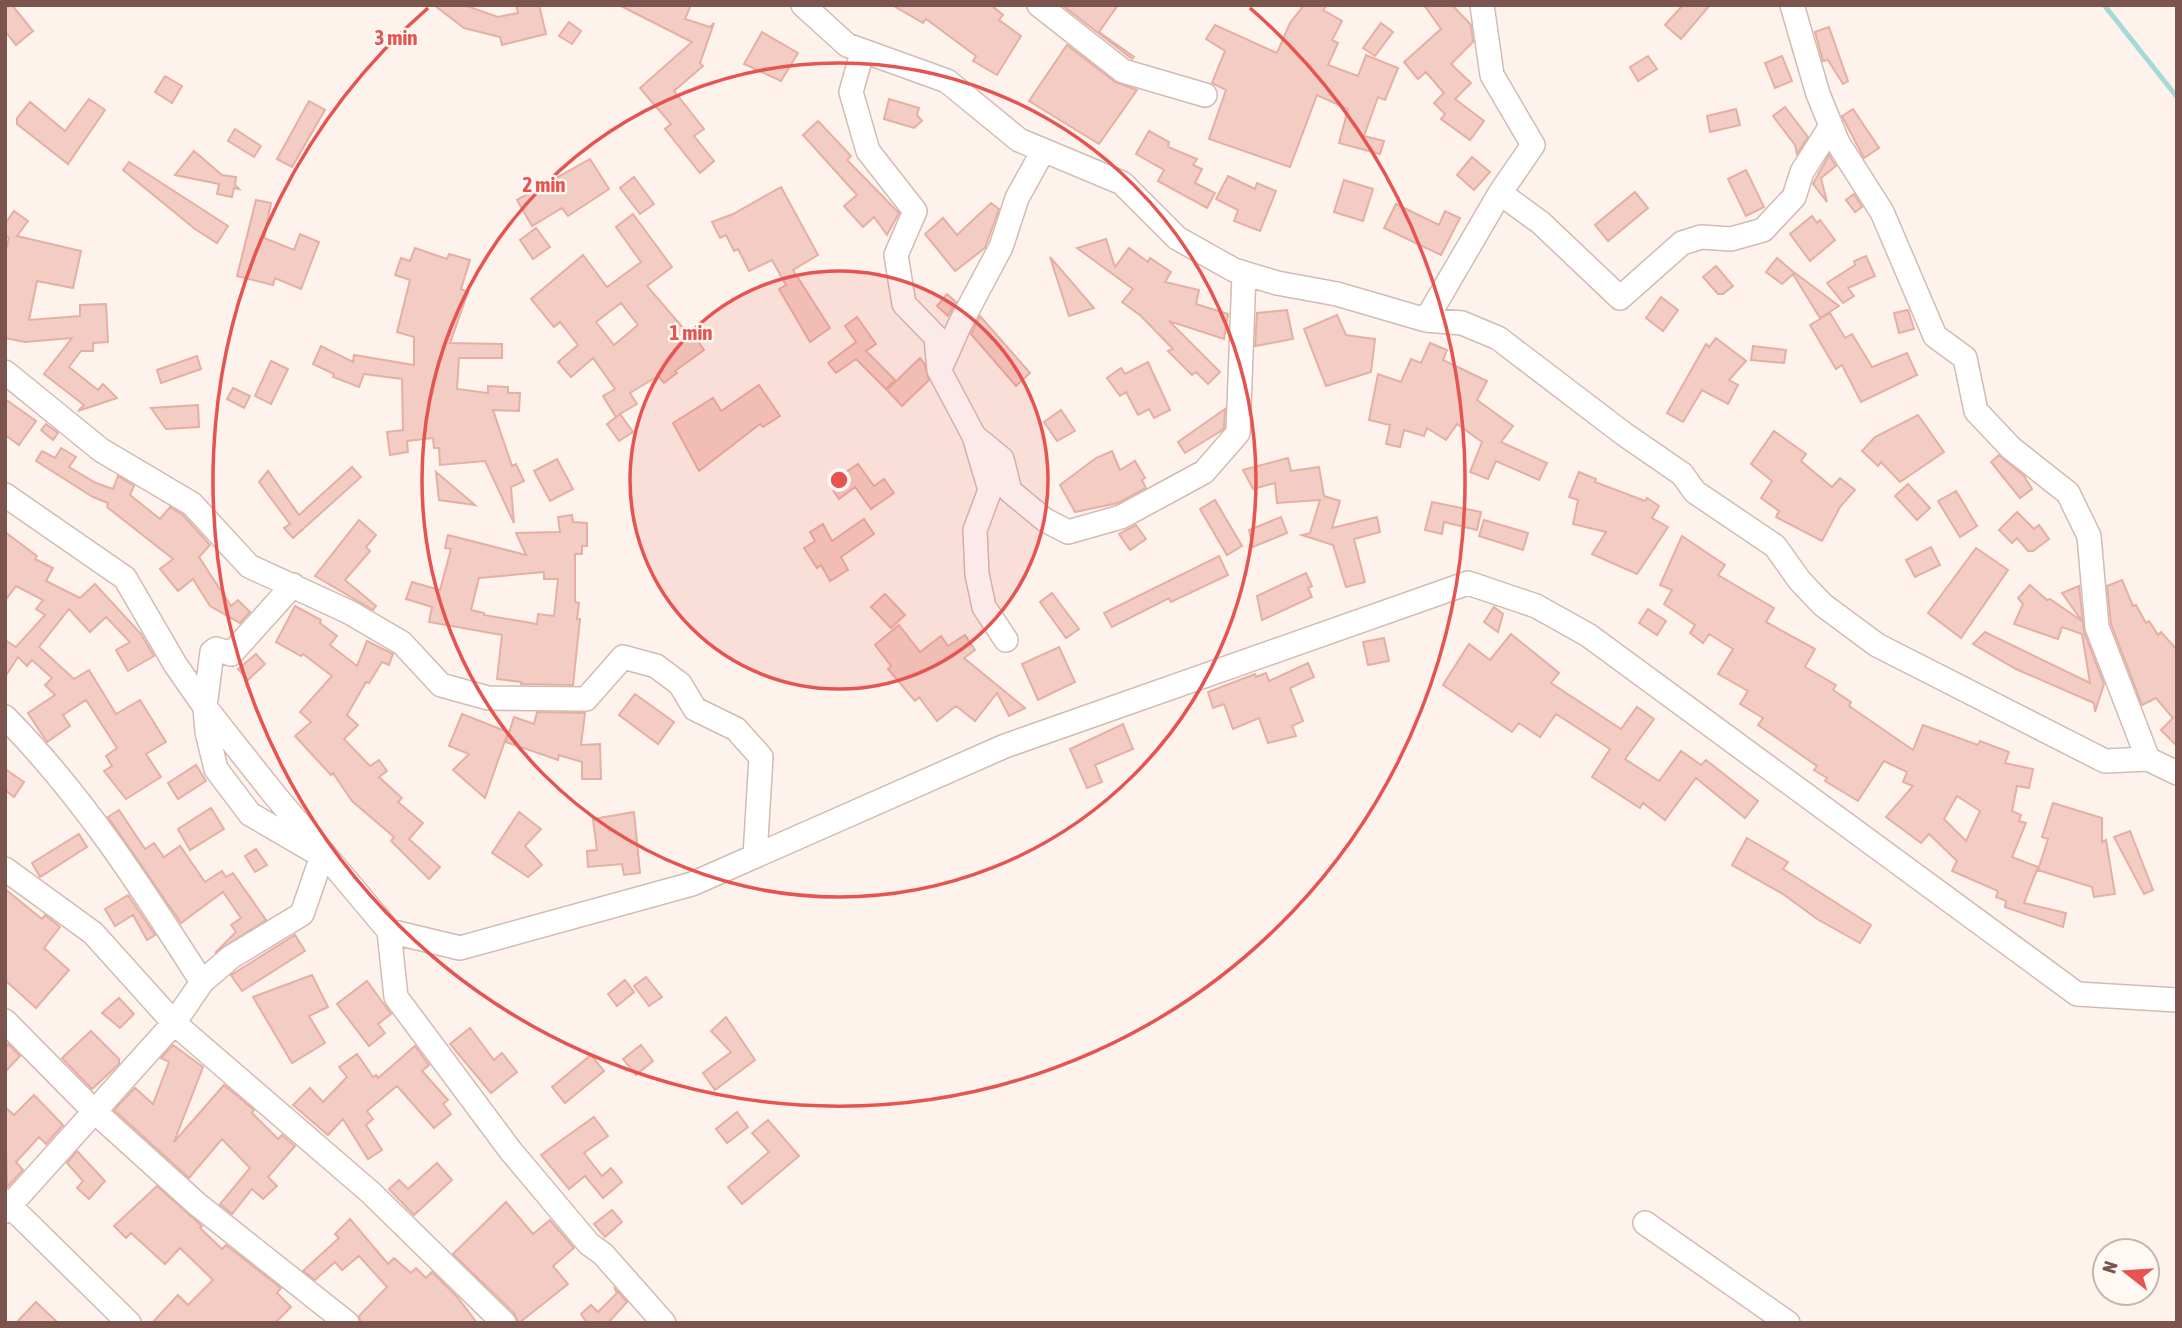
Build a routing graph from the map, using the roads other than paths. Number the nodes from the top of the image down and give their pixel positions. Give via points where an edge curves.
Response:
1 (803, 5) edge
2 (1039, 5) edge
3 (1482, 5) edge
4 (1792, 5) edge
5 (862, 52) junction
6 (1205, 95) dead end
7 (1832, 126) junction
8 (1043, 151) junction
9 (1500, 193) junction
10 (1244, 274) junction
11 (1426, 320) junction
12 (939, 370) junction
13 (5, 372) edge
14 (974, 436) junction
15 (5, 495) edge
16 (293, 585) junction
17 (1006, 640) dead end
18 (205, 707) junction
19 (5, 717) edge
20 (2148, 759) junction
21 (2177, 773) edge
22 (755, 856) junction
23 (5, 869) edge
24 (389, 931) junction
25 (202, 982) junction
26 (2177, 1000) edge
27 (5, 1021) edge
28 (174, 1023) junction
29 (93, 1110) junction
30 (7, 1206) edge
31 (1645, 1223) dead end
32 (129, 1323) edge
33 (347, 1323) edge
34 (504, 1323) edge
35 (664, 1323) edge
36 (1788, 1323) edge

1 - 5 street via 847,45
2 - 6 street via 1123,71
3 - 9 street via 1492,75 1533,145
4 - 7 street
5 - 8 street via 947,81 1019,140
5 - 12 street via 851,92 869,151 915,211 896,255 904,304 936,337
7 - 9 street via 1802,172 1794,197 1763,230 1731,239 1701,237 1682,243 1620,298 1541,222
7 - 20 street via 1857,176 1882,212 1935,336 1965,358 1976,411 2011,448 2068,493 2089,536 2097,627
8 - 10 street via 1122,183 1177,238
8 - 12 street
9 - 11 street
10 - 11 street
10 - 14 street via 1238,433 1204,472 1121,517 1068,532 1010,491 1002,459
11 - 20 street via 1462,323 1498,338 1535,364 1682,474 1695,492 1775,546 1823,605 1877,645 2105,761
12 - 14 street
13 - 16 street via 101,450 192,504 248,566
14 - 17 street via 990,490 975,530 977,574 985,607
15 - 18 street via 125,578
16 - 18 street via 231,654 212,652
16 - 22 street via 402,643 441,685 488,698 586,699 624,657 656,666 680,684 695,709 736,729 761,757
18 - 24 street
18 - 25 street via 216,769 250,814 322,856 302,914 231,957
19 - 25 street via 51,764 127,865
20 - 21 street
22 - 24 street via 692,884 460,948
22 - 26 street via 1005,746 1468,583 1536,606 1588,635 2077,994
23 - 28 street via 93,933
24 - 35 street via 396,997 510,1150
25 - 28 street
27 - 29 street
28 - 29 street
28 - 34 street via 370,1192
29 - 30 street
29 - 33 street via 197,1204
30 - 32 street
31 - 36 street

